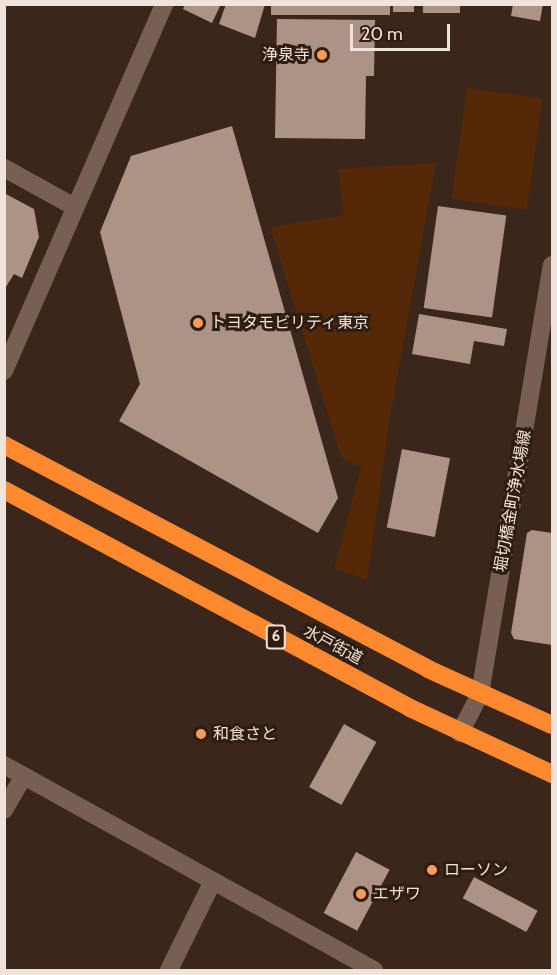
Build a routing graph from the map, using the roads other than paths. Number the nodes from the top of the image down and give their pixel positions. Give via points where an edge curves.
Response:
1 (164, 4) edge
2 (4, 168) edge
3 (75, 207) junction
4 (552, 265) edge
5 (4, 372) edge
6 (4, 445) edge
7 (4, 490) edge
8 (480, 694) junction
9 (552, 725) edge
10 (460, 733) junction
11 (4, 765) edge
12 (552, 774) edge
13 (24, 776) junction
14 (4, 810) edge
15 (213, 881) junction
16 (169, 970) edge
17 (374, 970) edge

1 - 3 street
2 - 3 street
3 - 5 street
4 - 8 street, 堀切橋金町浄水場線
6 - 8 highway, 水戸街道
7 - 10 highway, 水戸街道 / 6
8 - 9 highway, 水戸街道
8 - 10 street, 堀切橋金町浄水場線
10 - 12 highway, 水戸街道 / 6
11 - 13 street
13 - 14 street
13 - 15 street
15 - 16 street
15 - 17 street

